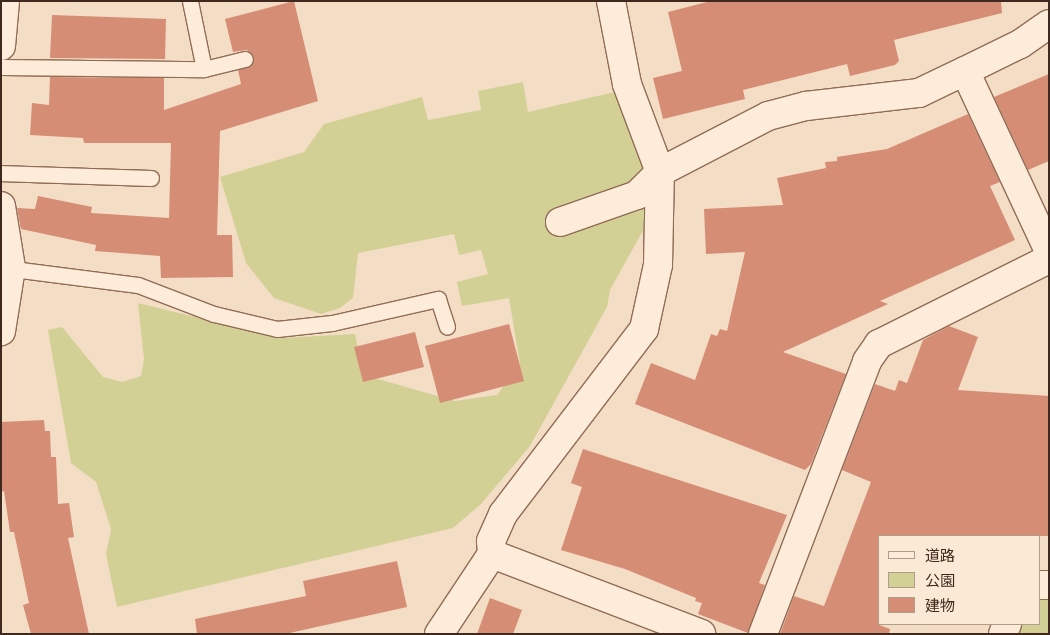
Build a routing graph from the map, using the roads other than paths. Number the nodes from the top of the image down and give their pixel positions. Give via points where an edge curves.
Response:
1 (5, 1) edge
2 (190, 1) edge
3 (612, 1) edge
4 (1049, 24) edge
5 (1, 46) edge
6 (245, 58) dead end
7 (1, 68) edge
8 (204, 69) junction
9 (965, 71) junction
10 (660, 172) junction
11 (1, 173) edge
12 (151, 178) dead end
13 (1, 206) edge
14 (560, 222) dead end
15 (1049, 251) edge
16 (1049, 259) edge
17 (6, 268) edge
18 (446, 327) dead end
19 (1, 331) edge
20 (492, 554) junction
21 (439, 634) edge
22 (701, 634) edge
23 (764, 634) edge

1 - 5 street
2 - 8 lane
3 - 10 street via 627,84
4 - 9 street via 1020,44
6 - 8 lane
7 - 8 lane
9 - 10 street via 919,92 806,106 768,116
9 - 15 street
10 - 14 street via 637,195
10 - 20 street via 658,266 644,329 503,514 491,541
11 - 12 lane
13 - 17 street
16 - 23 street via 879,344 867,361
17 - 18 lane via 138,285 214,314 277,329 332,323 438,299
17 - 19 street
20 - 21 street
20 - 22 street

